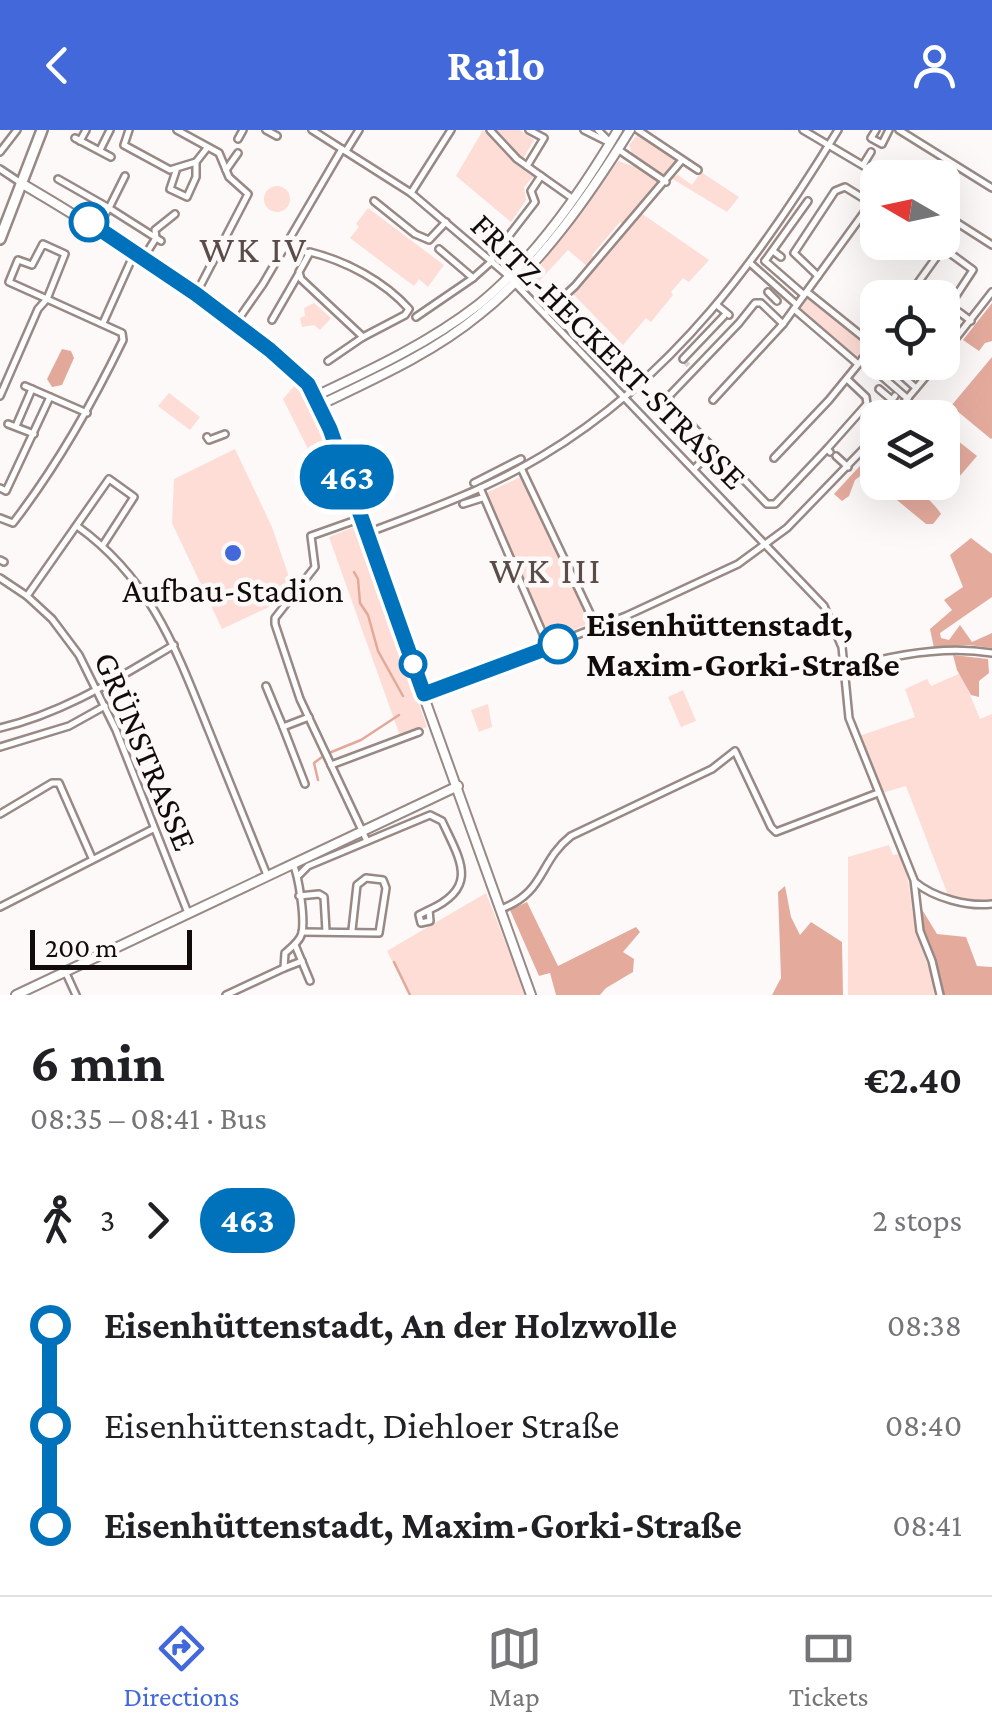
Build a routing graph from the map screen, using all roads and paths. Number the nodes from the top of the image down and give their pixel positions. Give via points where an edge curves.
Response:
1 (17, 130) edge
2 (42, 130) edge
3 (86, 130) edge
4 (110, 130) edge
5 (130, 130) edge
6 (177, 130) edge
7 (243, 130) edge
8 (266, 130) edge
9 (312, 130) edge
10 (359, 130) edge
11 (451, 130) edge
12 (490, 130) edge
13 (529, 130) edge
14 (584, 130) edge
15 (598, 130) edge
16 (618, 130) edge
17 (630, 130) edge
18 (638, 130) edge
19 (802, 130) edge
20 (827, 130) edge
21 (838, 130) edge
22 (876, 130) edge
23 (889, 130) edge
24 (898, 130) edge
25 (277, 136) dead end
26 (238, 139) dead end
27 (821, 140) junction
28 (828, 145) junction
29 (614, 146) junction
30 (207, 148) junction
31 (344, 150) junction
32 (100, 151) junction
33 (0, 152) edge
34 (871, 152) dead end
35 (238, 153) dead end
36 (110, 157) dead end
37 (682, 160) junction
38 (866, 160) edge
39 (196, 162) junction
40 (860, 163) edge
41 (527, 166) junction
42 (0, 168) edge
43 (226, 170) junction
44 (698, 170) dead end
45 (176, 171) junction
46 (125, 176) dead end
47 (541, 176) junction
48 (58, 179) dead end
49 (666, 182) junction
50 (21, 183) junction
51 (992, 188) edge
52 (410, 193) junction
53 (860, 196) edge
54 (572, 198) junction
55 (374, 200) dead end
56 (808, 201) dead end
57 (108, 208) junction
58 (175, 214) dead end
59 (446, 222) junction
60 (860, 223) edge
61 (960, 225) edge
62 (98, 226) junction
63 (0, 239) edge
64 (158, 239) junction
65 (289, 242) junction
66 (992, 245) edge
67 (440, 249) dead end
68 (135, 251) junction
69 (773, 251) junction
70 (308, 254) junction
71 (757, 254) junction
72 (144, 257) junction
73 (781, 257) dead end
74 (491, 260) junction
75 (959, 260) edge
76 (766, 261) junction
77 (750, 263) junction
78 (300, 272) junction
79 (818, 276) junction
80 (473, 278) junction
81 (512, 280) junction
82 (768, 292) dead end
83 (992, 292) edge
84 (196, 294) junction
85 (806, 294) junction
86 (960, 296) edge
87 (47, 298) junction
88 (778, 301) dead end
89 (718, 306) junction
90 (796, 307) junction
91 (960, 313) edge
92 (545, 314) junction
93 (416, 317) dead end
94 (272, 320) dead end
95 (970, 321) junction
96 (103, 322) junction
97 (235, 324) junction
98 (783, 324) junction
99 (860, 334) edge
100 (960, 334) edge
101 (364, 337) junction
102 (676, 351) junction
103 (328, 361) dead end
104 (860, 362) joint
105 (847, 379) junction
106 (883, 380) edge
107 (907, 380) edge
108 (923, 380) edge
109 (878, 388) dead end
110 (916, 388) junction
111 (0, 396) edge
112 (50, 397) junction
113 (625, 398) junction
114 (908, 399) joint
115 (318, 400) junction
116 (713, 400) dead end
117 (891, 400) edge
118 (87, 413) junction
119 (34, 434) junction
120 (225, 434) dead end
121 (206, 437) dead end
122 (831, 452) junction
123 (860, 454) edge
124 (706, 457) dead end
125 (774, 458) dead end
126 (521, 459) dead end
127 (848, 467) junction
128 (521, 468) junction
129 (693, 470) junction
130 (477, 485) junction
131 (0, 488) edge
132 (464, 504) dead end
133 (488, 507) junction
134 (0, 518) edge
135 (362, 518) junction
136 (76, 526) junction
137 (367, 533) junction
138 (103, 544) junction
139 (766, 546) junction
140 (0, 578) edge
141 (27, 596) junction
142 (597, 628) junction
143 (174, 644) junction
144 (548, 648) junction
145 (992, 653) edge
146 (846, 670) junction
147 (266, 686) dead end
148 (98, 690) junction
149 (424, 694) junction
150 (105, 706) junction
151 (308, 716) junction
152 (283, 727) junction
153 (0, 728) edge
154 (419, 732) dead end
155 (0, 747) edge
156 (330, 766) junction
157 (306, 784) dead end
158 (458, 786) junction
159 (878, 793) junction
160 (0, 814) edge
161 (154, 828) junction
162 (362, 831) junction
163 (367, 841) junction
164 (92, 858) junction
165 (292, 864) junction
166 (267, 876) junction
167 (298, 876) junction
168 (914, 880) junction
169 (299, 896) junction
170 (992, 904) edge
171 (0, 906) edge
172 (429, 910) dead end
173 (501, 910) junction
174 (188, 913) junction
175 (326, 930) junction
176 (352, 930) junction
177 (302, 932) junction
178 (295, 945) junction
179 (302, 961) junction
180 (284, 968) junction
181 (66, 971) junction
182 (310, 981) dead end
183 (16, 995) edge
184 (76, 995) edge
185 (226, 995) edge
186 (531, 995) edge
187 (940, 995) edge

1 - 33 street
2 - 50 main road
3 - 32 street via 78,139
4 - 32 street
5 - 45 street via 126,147
6 - 30 street
7 - 26 street
8 - 25 street
9 - 31 street, FRITZ-HECKERT-STRASSE
10 - 31 street
11 - 52 street
12 - 41 street
13 - 41 street via 544,138
14 - 29 street
15 - 29 street
16 - 29 street
17 - 29 street
18 - 37 street
19 - 27 street
20 - 27 street
21 - 28 street
22 - 23 street via 871,138 882,144
24 - 51 street
27 - 28 street
28 - 40 street
28 - 71 street
29 - 49 street
29 - 54 street
29 - 81 street via 578,206
30 - 39 street
30 - 43 street
31 - 52 street, FRITZ-HECKERT-STRASSE
31 - 65 street
32 - 36 street
34 - 38 street
35 - 43 street
37 - 44 street
37 - 49 street
39 - 45 street
39 - 45 street via 186,201 170,189
41 - 47 street
42 - 50 street
43 - 84 street via 248,198
46 - 57 street
47 - 54 street
47 - 74 street via 531,191 535,202
48 - 57 street
49 - 92 street
50 - 62 street
50 - 63 main road
52 - 59 street, FRITZ-HECKERT-STRASSE
53 - 79 street via 845,187 835,191 794,253
54 - 81 street
55 - 59 street via 428,240
56 - 69 street
57 - 62 street
57 - 64 street
58 - 64 street via 155,230
59 - 74 street, FRITZ-HECKERT-STRASSE
60 - 79 street
61 - 66 street
62 - 68 street
64 - 72 street
65 - 70 street
65 - 97 street
67 - 80 street
68 - 72 street
68 - 96 street
69 - 73 street
69 - 76 street
70 - 78 street
70 - 101 street via 352,268 409,309
71 - 76 street
71 - 77 street
72 - 84 street
74 - 80 street
74 - 81 street, FRITZ-HECKERT-STRASSE
75 - 86 street via 973,270
76 - 85 street
77 - 89 street
77 - 90 street
78 - 94 street
78 - 101 street
79 - 85 street
80 - 93 street
81 - 92 street, FRITZ-HECKERT-STRASSE
81 - 115 street via 429,338
82 - 88 street
83 - 95 street
84 - 97 street
85 - 90 street
85 - 99 street
87 - 87 street via 65,254 44,244 32,265 18,260 9,282
87 - 96 street
87 - 111 street
89 - 102 street
89 - 102 street via 727,315 684,360
90 - 98 street
90 - 104 street
91 - 95 street
92 - 113 street, FRITZ-HECKERT-STRASSE
95 - 100 street
96 - 118 street via 122,333 122,340
97 - 115 street via 296,371
98 - 116 street
98 - 122 street via 757,302 668,398 771,505
101 - 103 street
102 - 113 street
104 - 105 street
105 - 122 street via 867,404
105 - 125 street
106 - 114 street
107 - 110 street
108 - 110 street
109 - 117 street
110 - 114 street
112 - 118 street
112 - 119 street
112 - 119 street via 28,388 12,425
113 - 128 street
113 - 129 street, FRITZ-HECKERT-STRASSE
115 - 135 street
118 - 134 street via 14,522
119 - 131 street via 6,490
120 - 121 street
122 - 127 street
123 - 127 street
124 - 129 street
126 - 130 street
127 - 139 street
128 - 130 street
128 - 142 street
129 - 139 street, FRITZ-HECKERT-STRASSE
130 - 133 street
130 - 137 street
132 - 133 street via 481,497
133 - 144 street
135 - 137 street
135 - 151 street via 311,536 315,567 276,618
136 - 138 street
136 - 138 street via 109,479 134,497
136 - 141 street
137 - 149 street
138 - 143 street
139 - 142 street
139 - 146 street, FRITZ-HECKERT-STRASSE via 828,612
140 - 141 street, GRÜNSTRASSE
141 - 148 street, GRÜNSTRASSE via 62,630
142 - 144 street
143 - 148 street
143 - 166 street
144 - 149 street
145 - 146 street via 930,652
146 - 159 street, FRITZ-HECKERT-STRASSE via 849,718
147 - 152 street
148 - 150 street, GRÜNSTRASSE
148 - 153 street
149 - 158 street
150 - 155 street via 65,727
150 - 161 street, GRÜNSTRASSE
151 - 152 street
151 - 156 street
152 - 157 street
154 - 156 street
156 - 162 street
158 - 162 street
158 - 173 street
159 - 168 street, FRITZ-HECKERT-STRASSE
159 - 173 street via 776,832 735,751 712,769 571,836 527,896
160 - 164 street via 59,783
161 - 164 street
161 - 174 street, GRÜNSTRASSE
162 - 163 street
162 - 165 street
163 - 167 street
163 - 172 street via 422,816 442,821 461,878 452,898
164 - 171 street
165 - 166 street
165 - 167 street
166 - 174 street
167 - 169 street
168 - 170 street via 961,902
168 - 187 street, FRITZ-HECKERT-STRASSE via 920,931
169 - 175 street via 324,897
169 - 177 street
173 - 186 street
174 - 181 street
175 - 176 street
175 - 177 street
176 - 176 street via 378,932 383,880 366,878 357,885
177 - 178 street
178 - 179 street
178 - 180 street
179 - 180 street
179 - 182 street
180 - 185 street
181 - 183 street
181 - 184 street

